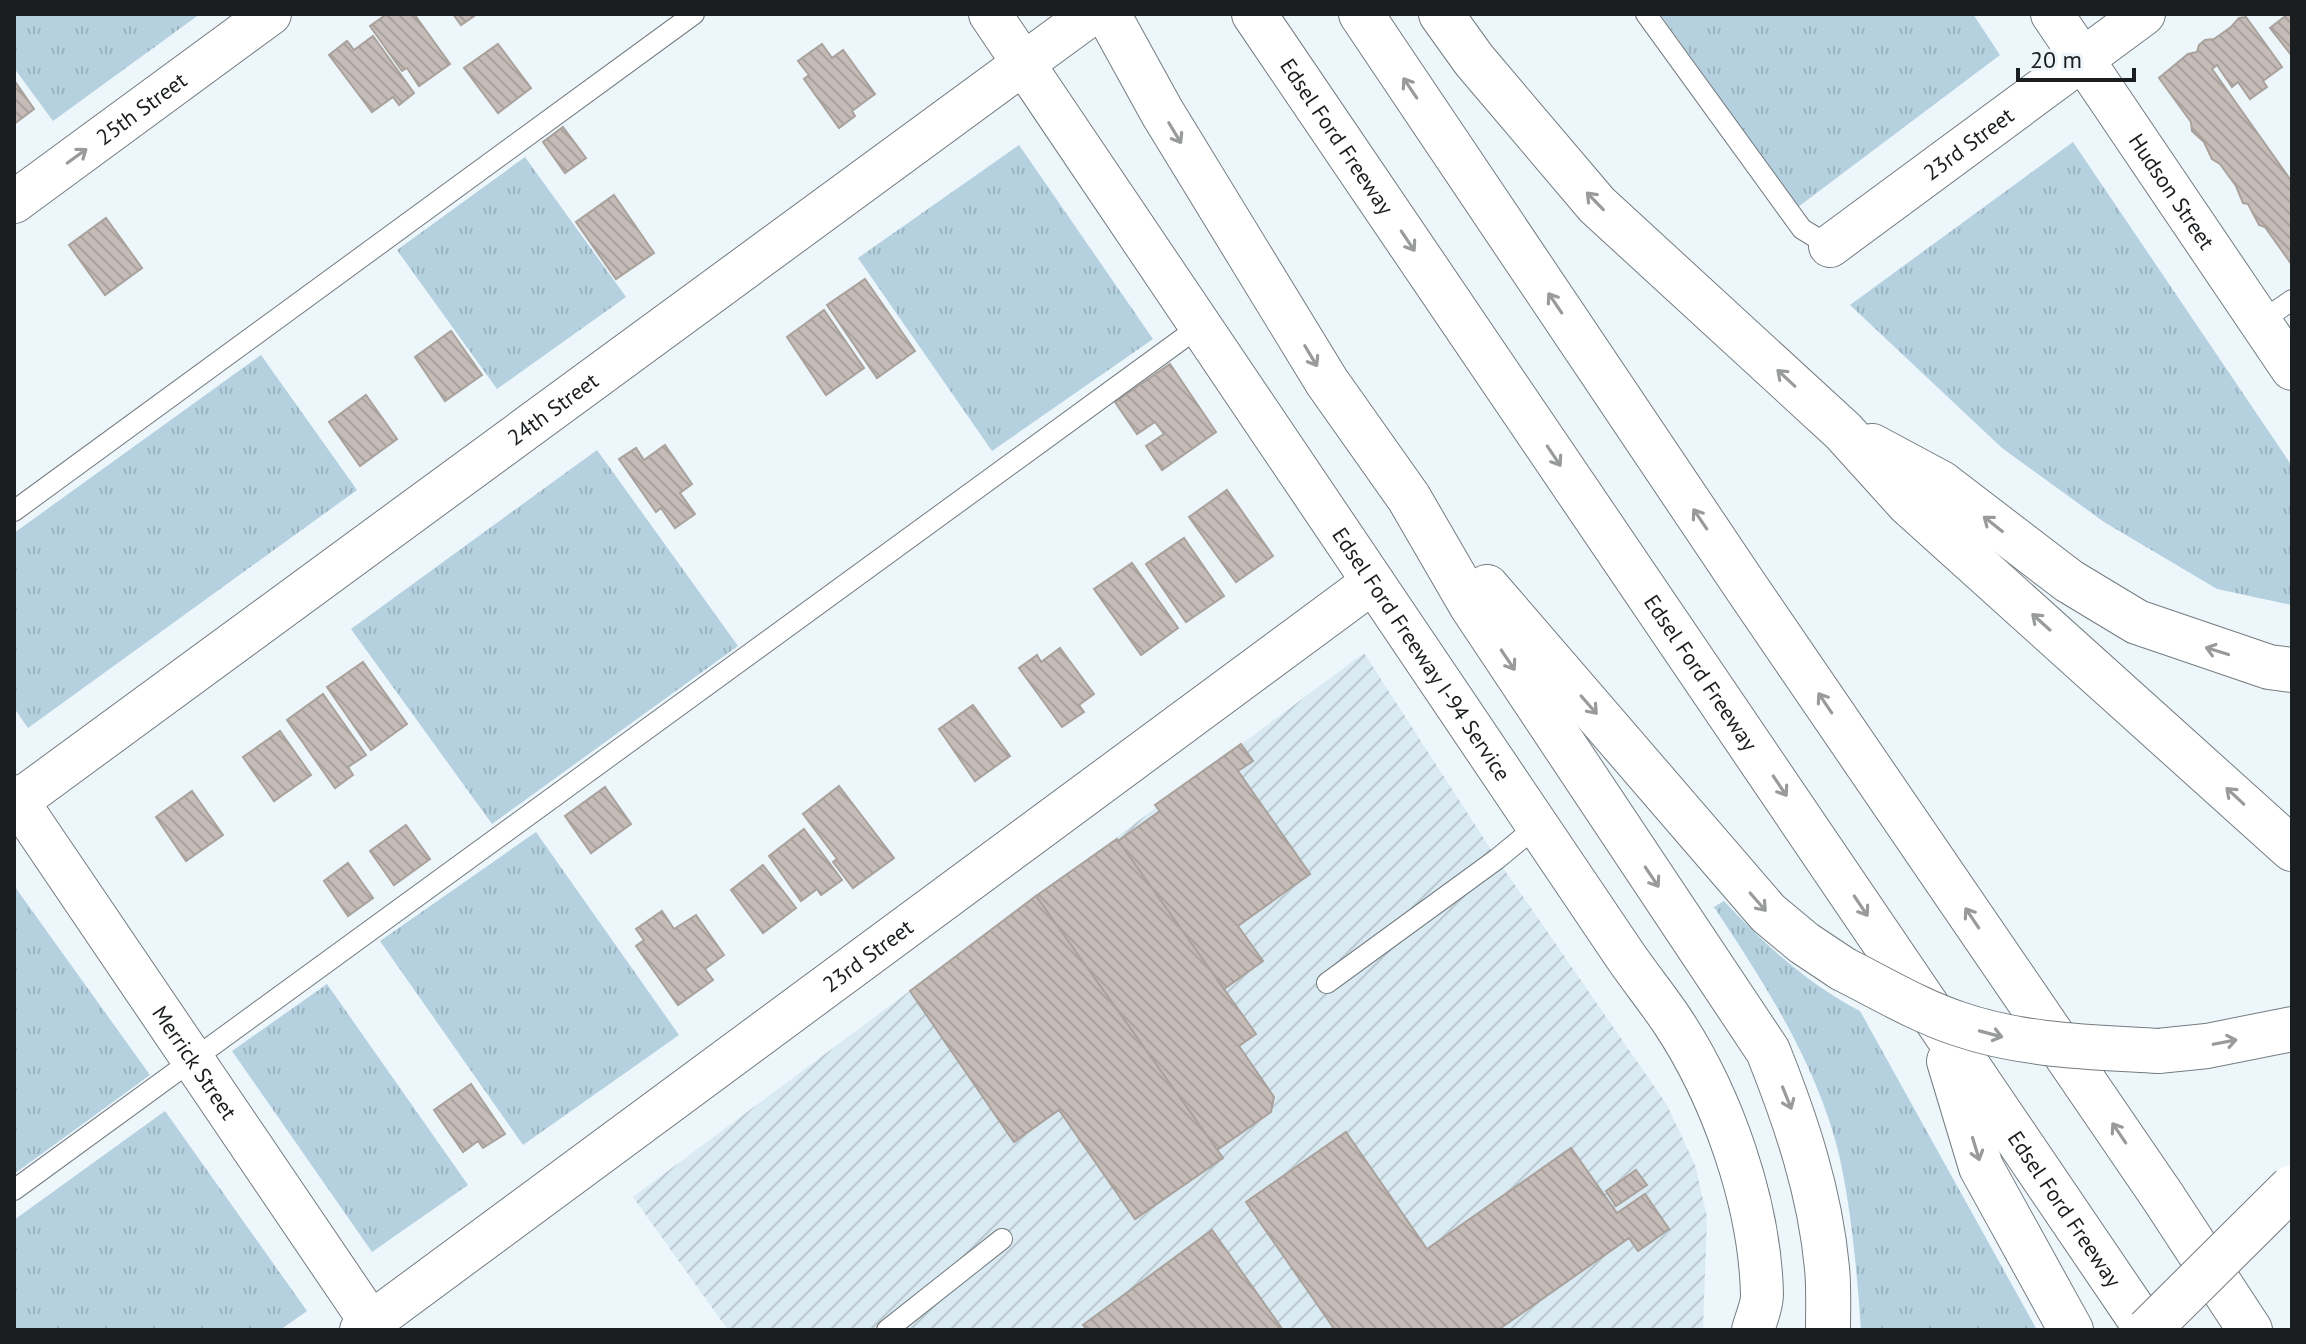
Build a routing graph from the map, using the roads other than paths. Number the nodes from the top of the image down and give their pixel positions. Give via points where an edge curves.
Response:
1 (270, 14) edge
2 (694, 14) edge
3 (990, 14) edge
4 (1108, 14) edge
5 (1254, 14) edge
6 (1361, 14) edge
7 (1441, 14) edge
8 (1646, 14) edge
9 (2052, 14) edge
10 (2144, 14) edge
11 (1076, 25) edge
12 (2082, 59) junction
13 (1023, 64) junction
14 (14, 202) edge
15 (1830, 246) joint
16 (2276, 311) edge
17 (1200, 326) junction
18 (2292, 369) edge
19 (1843, 431) junction
20 (1409, 498) junction
21 (14, 511) edge
22 (1373, 582) junction
23 (2292, 670) edge
24 (15, 801) edge
25 (1537, 826) junction
26 (2292, 849) edge
27 (1327, 983) dead end
28 (1937, 1020) junction
29 (2292, 1029) edge
30 (192, 1060) junction
31 (2292, 1187) edge
32 (14, 1190) edge
33 (2163, 1197) junction
34 (1002, 1239) dead end
35 (369, 1327) edge
36 (887, 1330) edge
37 (1753, 1330) edge
38 (1828, 1330) edge
39 (2071, 1330) edge
40 (2148, 1330) edge
41 (2250, 1330) edge
42 (2282, 1330) edge

14 -> 1 street, 25th Street
2 - 21 lane
3 - 13 street, Edsel Ford Freeway I-94 Service
4 -> 20 highway via 1327,382
5 -> 28 highway, Edsel Ford Freeway
33 -> 6 highway
19 -> 7 highway via 1597,205
8 - 15 lane via 1802,229
9 - 12 street, Hudson Street
10 - 12 street, 23rd Street
11 - 13 street, 24th Street
12 - 15 street, 23rd Street
12 - 16 street, Hudson Street
13 - 17 street, Edsel Ford Freeway I-94 Service
13 - 24 street, 24th Street
16 - 18 street, Hudson Street
17 - 22 street, Edsel Ford Freeway I-94 Service
17 - 30 lane
23 -> 19 highway via 2137,622 2069,581 1941,483
26 -> 19 highway via 1909,504
20 -> 29 highway, bridge via 1768,913 1843,969 1956,1024 2002,1037 2075,1047 2158,1051
20 -> 38 highway via 1471,605 1768,1051 1813,1182 1827,1268
22 - 25 street, Edsel Ford Freeway I-94 Service
22 - 35 street, 23rd Street
24 - 30 street, Merrick Street
25 - 27 lane
25 - 37 street, Edsel Ford Freeway I-94 Service via 1672,1020 1730,1137 1755,1232 1762,1298
28 -> 39 highway via 1981,1167
28 - 40 highway, Edsel Ford Freeway
30 - 32 lane
30 - 35 street, Merrick Street
31 - 40 highway, bridge
33 - 41 highway
33 - 42 highway
34 - 36 lane

